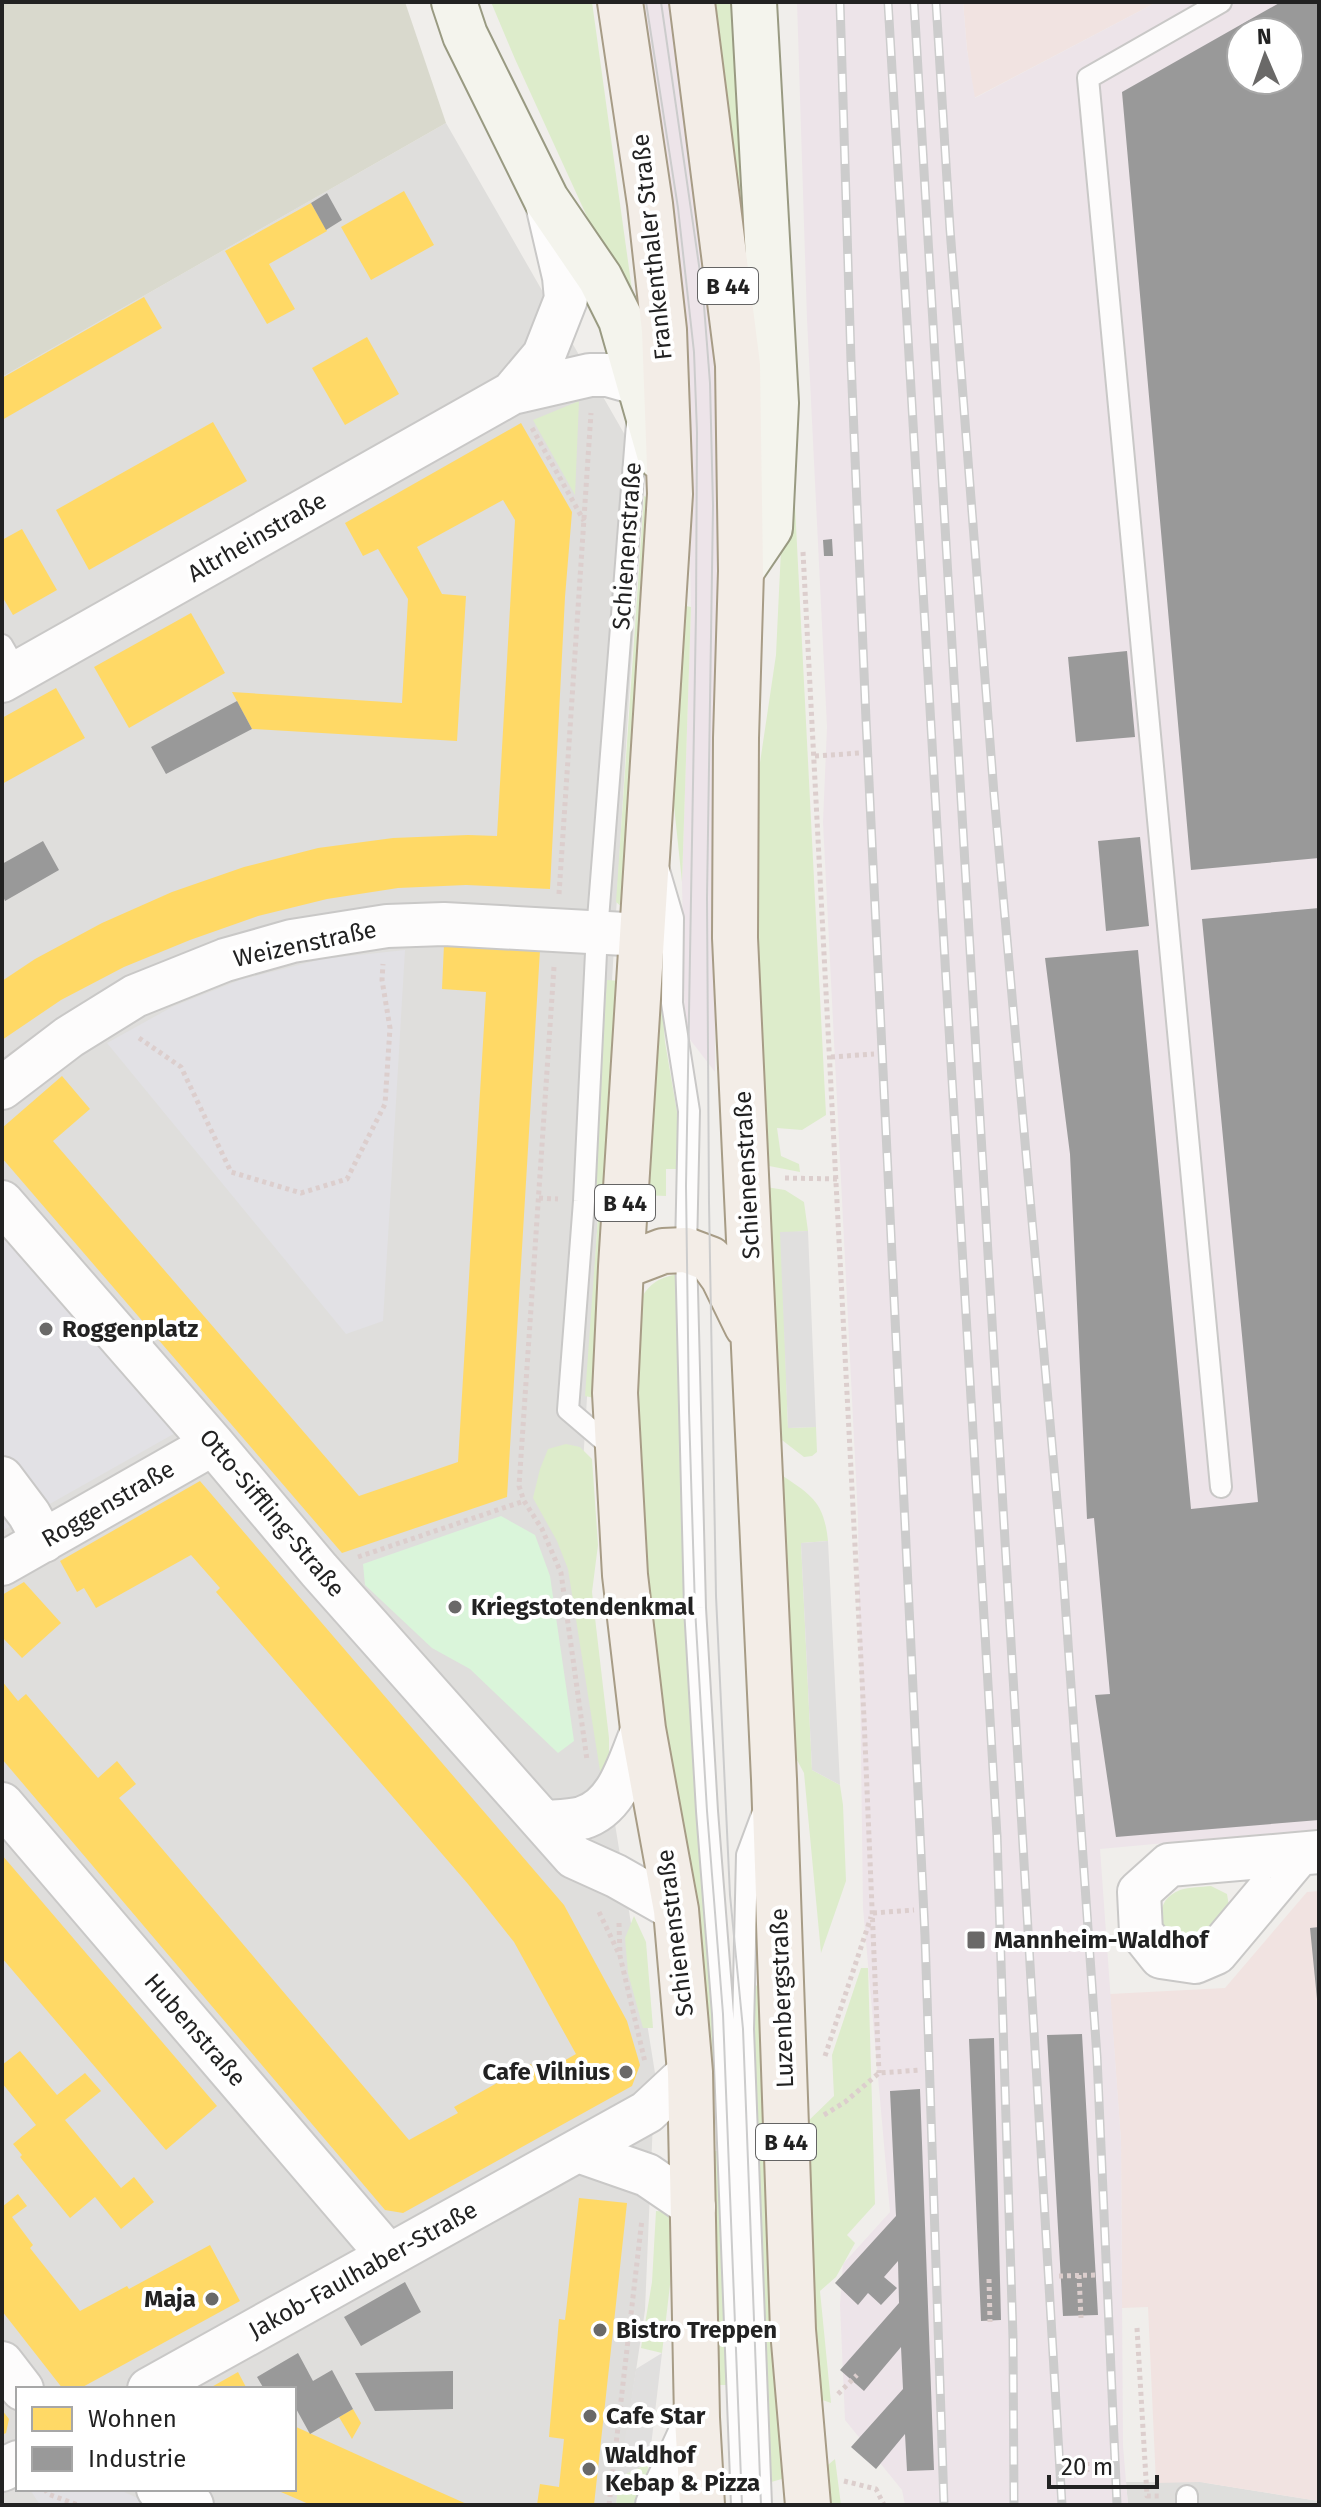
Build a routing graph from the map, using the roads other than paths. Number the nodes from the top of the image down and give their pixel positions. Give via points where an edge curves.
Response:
1 (454, 2) edge
2 (620, 2) edge
3 (692, 2) edge
4 (754, 2) edge
5 (1221, 2) edge
6 (546, 199) junction
7 (640, 384) junction
8 (512, 393) junction
9 (670, 494) junction
10 (741, 571) junction
11 (7, 666) edge
12 (649, 831) junction
13 (577, 931) junction
14 (643, 935) junction
15 (2, 1088) edge
16 (2, 1202) edge
17 (686, 1250) junction
18 (621, 1267) junction
19 (754, 1338) junction
20 (213, 1444) junction
21 (617, 1452) junction
22 (2, 1478) edge
23 (1221, 1487) dead end
24 (44, 1541) junction
25 (2, 1564) edge
26 (643, 1729) junction
27 (774, 1779) junction
28 (2, 1804) edge
29 (544, 1822) junction
30 (676, 1910) junction
31 (690, 2072) junction
32 (578, 2151) junction
33 (694, 2207) junction
34 (388, 2255) junction
35 (2, 2363) edge
36 (20, 2387) edge
37 (153, 2387) edge
38 (697, 2418) junction
39 (162, 2491) edge
40 (192, 2505) edge
41 (657, 2505) edge
42 (702, 2505) edge
43 (742, 2505) edge
44 (761, 2505) edge
45 (808, 2505) edge

1 - 6 street, Schienenstraße
2 - 9 main road, Frankenthaler Straße / B 44 via 662,314
3 - 10 main road, B 44 via 738,365
4 - 10 street via 776,403 770,528
5 - 23 lane via 1088,78
6 - 7 street, Schienenstraße via 600,278 621,320
6 - 8 street, Altrheinstraße via 566,299 544,355
7 - 8 street, Altrheinstraße via 590,375
7 - 9 street, Schienenstraße
7 - 13 lane, Schienenstraße
8 - 11 street, Altrheinstraße
9 - 12 main road, Schienenstraße / B 44
10 - 19 main road, Schienenstraße / B 44 via 735,938
12 - 14 main road, Schienenstraße / B 44
12 - 17 lane via 673,918 672,1003 689,1111
13 - 14 street, Weizenstraße
13 - 15 street, Weizenstraße via 444,924 387,926 292,941 225,960 135,996
13 - 21 lane, Schienenstraße via 584,1201 568,1410
14 - 18 main road, Schienenstraße / B 44
16 - 20 street, Otto-Siffling-Straße
17 - 18 main road, B 44 via 663,1251
17 - 19 main road, B 44 via 710,1259
17 - 43 lane via 695,1608 723,2014
18 - 21 main road, Schienenstraße / B 44
19 - 27 main road, Schienenstraße / B 44
20 - 24 street, Roggenstraße
20 - 29 street, Otto-Siffling-Straße
21 - 26 main road, Schienenstraße / B 44
22 - 24 street
24 - 25 street, Roggenstraße
26 - 29 street via 615,1793 600,1810 580,1819
26 - 30 main road, Schienenstraße / B 44
27 - 44 lane via 747,1855 743,2029
27 - 45 main road, Luzenbergstraße / B 44 via 793,2330
28 - 34 street, Hubenstraße
29 - 30 street, Otto-Siffling-Straße via 574,1857
30 - 31 main road, Schienenstraße / B 44
31 - 32 street, Jakob-Faulhaber-Straße via 647,2112
31 - 33 main road, Schienenstraße / B 44
32 - 33 street via 647,2175
32 - 34 street, Jakob-Faulhaber-Straße
33 - 38 main road, Schienenstraße / B 44
34 - 37 street, Jakob-Faulhaber-Straße
35 - 36 street
38 - 41 street, Schienenstraße
38 - 42 main road, Schienenstraße / B 44
39 - 40 street

